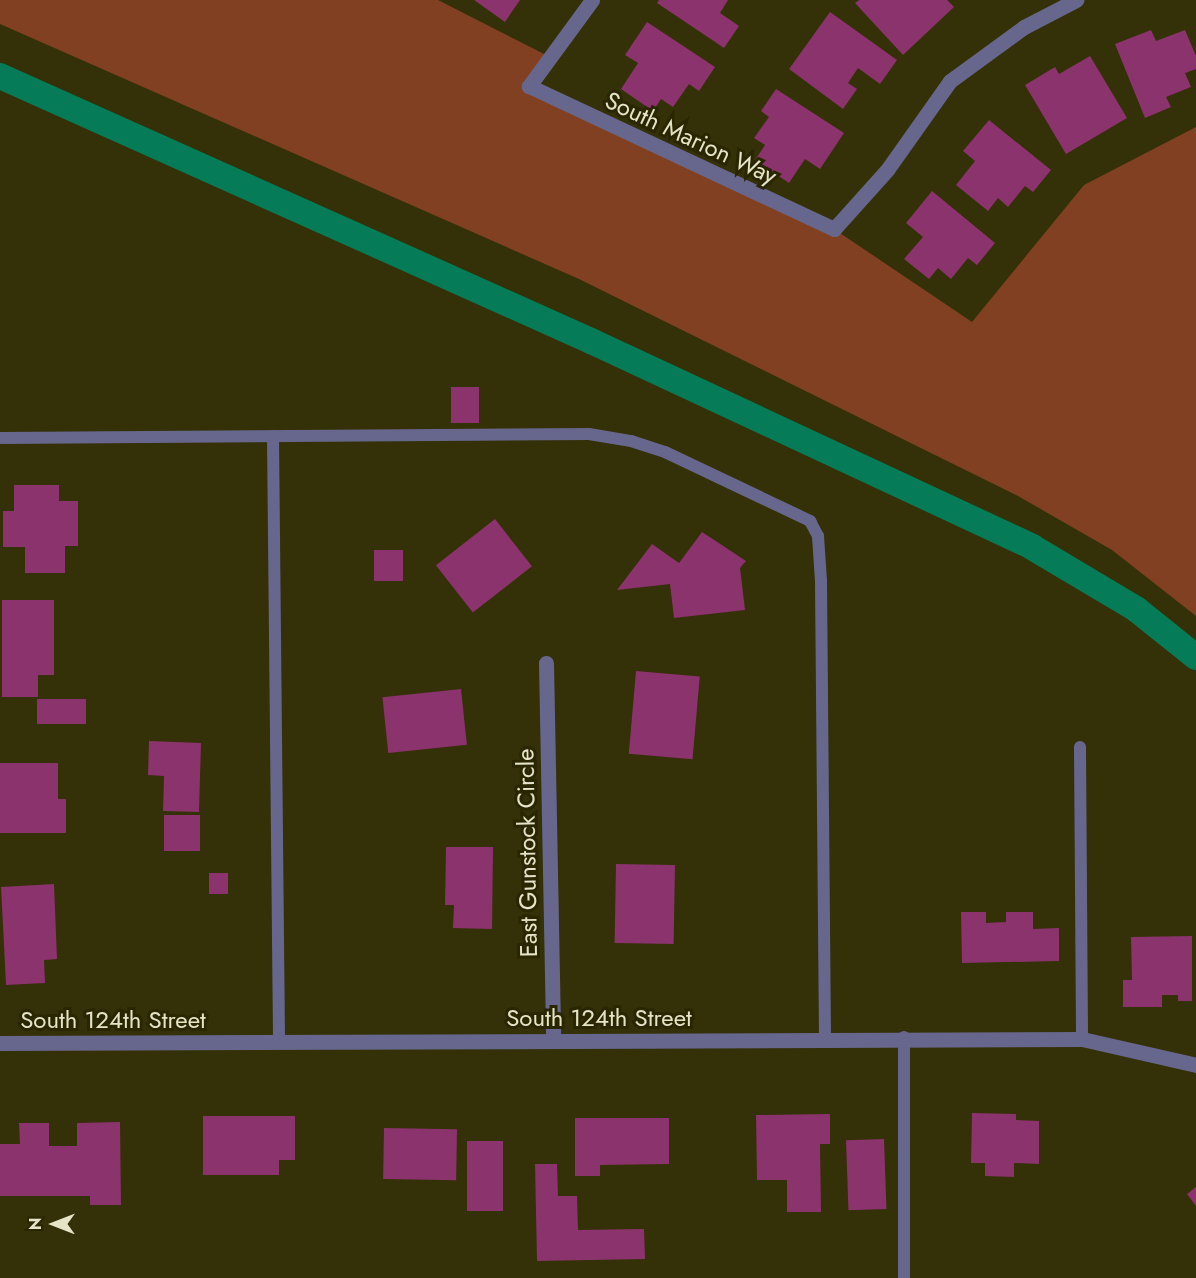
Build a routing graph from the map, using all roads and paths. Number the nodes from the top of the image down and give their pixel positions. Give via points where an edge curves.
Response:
1 (592, 0) edge
2 (1076, 0) edge
3 (273, 436) junction
4 (0, 438) edge
5 (546, 663) dead end
6 (1080, 747) dead end
7 (904, 1037) junction
8 (825, 1038) junction
9 (1082, 1039) junction
10 (553, 1041) junction
11 (279, 1042) junction
12 (0, 1043) edge
13 (1196, 1065) edge
14 (904, 1278) edge

1 - 2 street, South Marion Way via 529,86 834,230 887,170 950,81 1024,27
3 - 4 lane
3 - 8 lane via 544,433 631,441 665,452 810,521 818,536 821,582
3 - 11 lane
5 - 10 street, East Gunstock Circle
6 - 9 lane
7 - 8 street, South 124th Street
7 - 9 street, South 124th Street
7 - 14 lane
8 - 10 street, South 124th Street
9 - 13 street, South 124th Street
10 - 11 street, South 124th Street
11 - 12 street, South 124th Street

